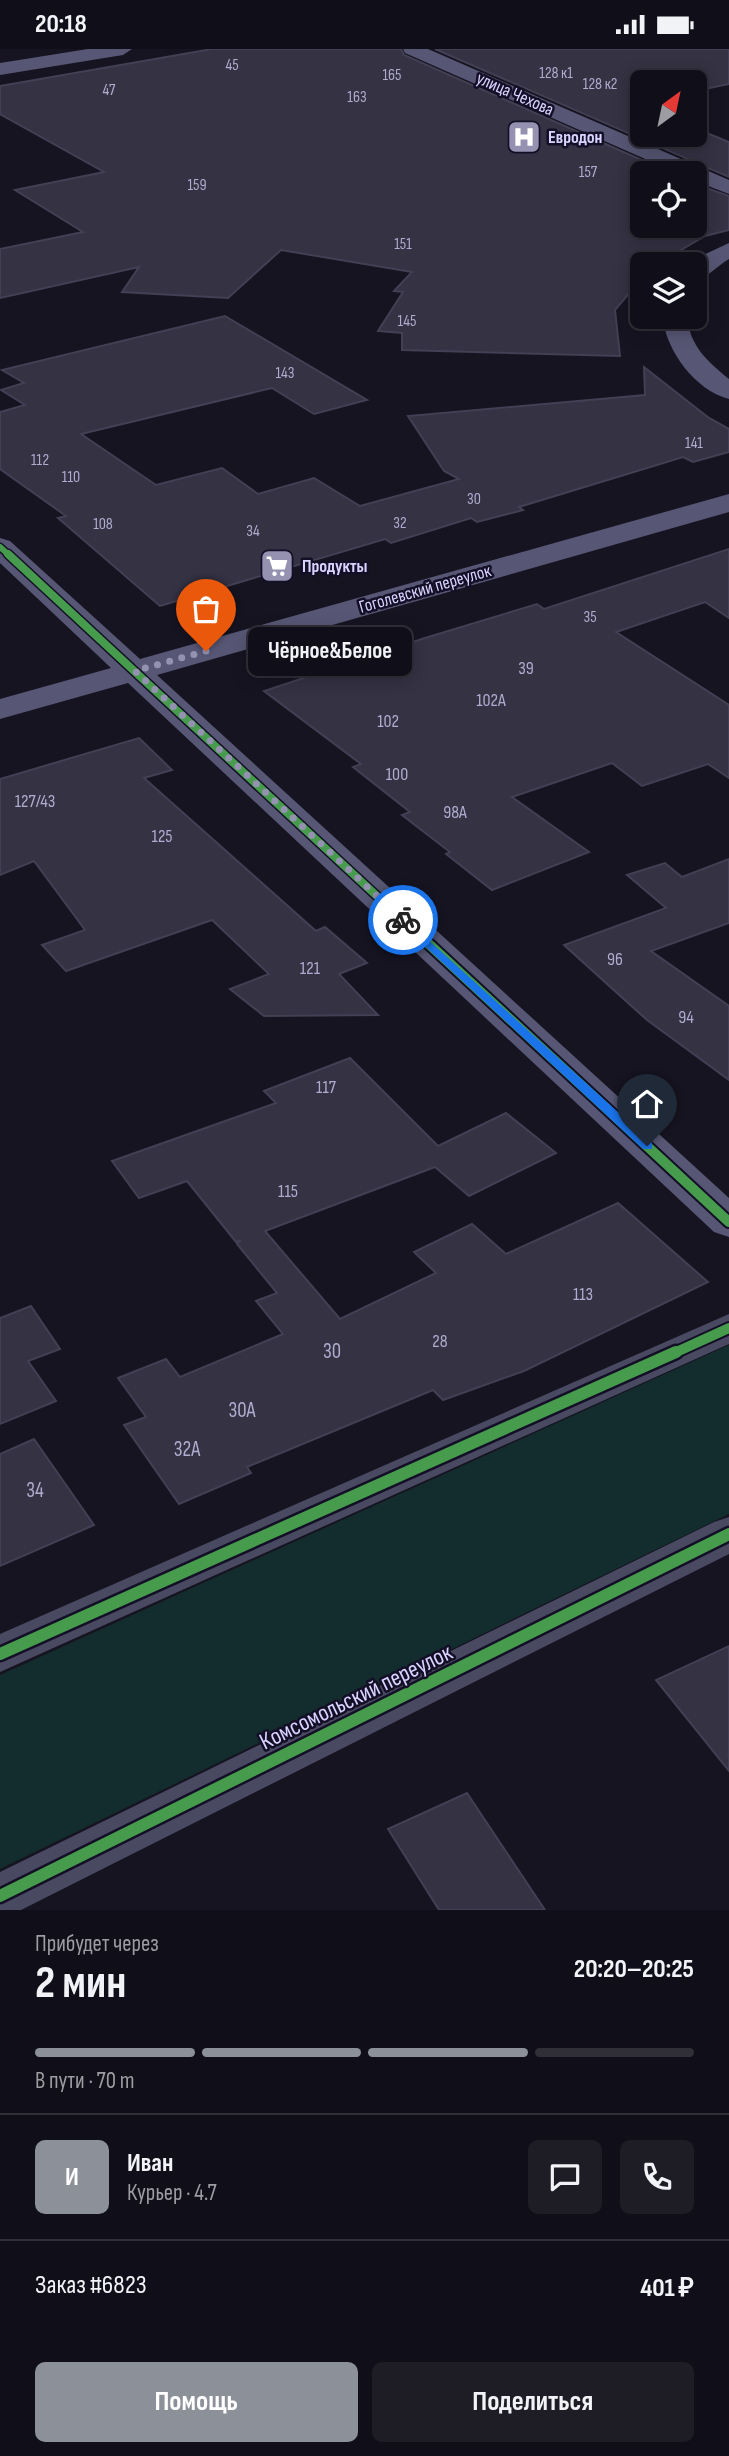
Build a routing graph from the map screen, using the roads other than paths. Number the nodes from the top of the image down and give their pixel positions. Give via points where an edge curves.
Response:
1 (123, 49) edge
2 (412, 49) edge
3 (0, 69) edge
4 (668, 161) edge
5 (707, 178) edge
6 (729, 188) edge
7 (729, 250) edge
8 (707, 263) edge
9 (676, 329) edge
10 (729, 391) edge
11 (729, 503) edge
12 (0, 547) edge
13 (135, 671) junction
14 (0, 709) edge
15 (729, 1222) edge
16 (729, 1328) edge
17 (729, 1534) edge
18 (0, 1654) edge
19 (0, 1895) edge

1 - 3 main road
2 - 4 main road, улица Чехова
5 - 6 main road, улица Чехова
7 - 8 main road
9 - 10 main road via 683,348
11 - 13 main road, Гоголевский переулок
12 - 13 main road
13 - 14 main road, Гоголевский переулок
13 - 15 main road
16 - 18 street
17 - 19 street, Комсомольский переулок

